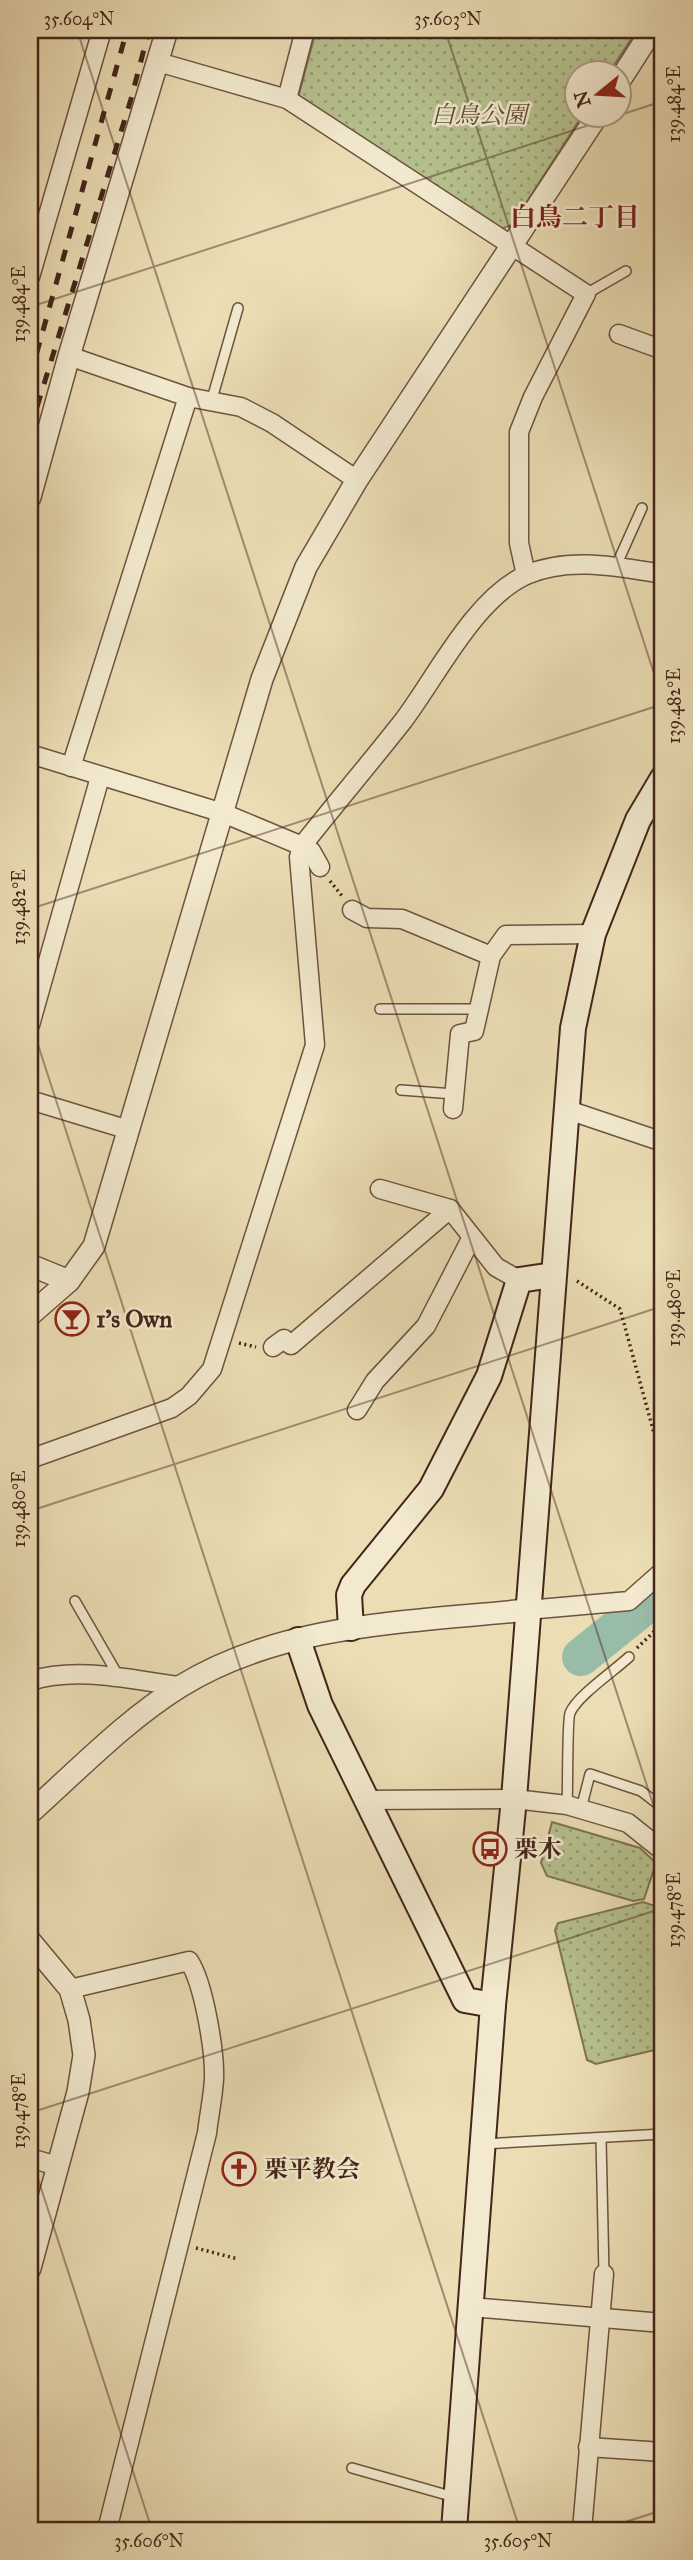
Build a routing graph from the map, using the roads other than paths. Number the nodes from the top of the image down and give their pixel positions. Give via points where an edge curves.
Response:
1 (102, 30) edge
2 (167, 30) edge
3 (305, 30) edge
4 (652, 30) edge
5 (633, 60) edge
6 (158, 62) junction
7 (287, 99) junction
8 (588, 130) edge
9 (513, 245) junction
10 (626, 271) dead end
11 (30, 277) edge
12 (586, 294) junction
13 (238, 308) dead end
14 (619, 334) dead end
15 (663, 350) edge
16 (69, 356) junction
17 (188, 397) junction
18 (212, 399) junction
19 (357, 480) junction
20 (30, 497) edge
21 (642, 508) dead end
22 (617, 566) junction
23 (663, 574) edge
24 (526, 575) junction
25 (30, 754) edge
26 (71, 767) junction
27 (100, 777) junction
28 (663, 778) edge
29 (223, 813) junction
30 (302, 846) junction
31 (320, 867) road end
32 (352, 909) road end
33 (593, 934) junction
34 (491, 956) junction
35 (380, 1009) dead end
36 (479, 1009) junction
37 (30, 1025) edge
38 (401, 1090) dead end
39 (30, 1100) edge
40 (454, 1102) joint
41 (565, 1109) junction
42 (129, 1130) junction
43 (663, 1142) edge
44 (380, 1189) dead end
45 (450, 1209) junction
46 (471, 1239) junction
47 (30, 1265) edge
48 (553, 1275) junction
49 (519, 1280) junction
50 (69, 1281) junction
51 (30, 1315) edge
52 (273, 1347) dead end
53 (356, 1410) dead end
54 (30, 1459) edge
55 (663, 1571) edge
56 (75, 1601) dead end
57 (527, 1610) junction
58 (351, 1628) junction
59 (298, 1640) junction
60 (629, 1657) road end
61 (120, 1679) junction
62 (30, 1681) edge
63 (180, 1686) junction
64 (513, 1799) junction
65 (365, 1800) junction
66 (574, 1807) junction
67 (663, 1808) edge
68 (30, 1813) edge
69 (663, 1851) edge
70 (30, 1941) edge
71 (71, 1989) junction
72 (493, 2005) junction
73 (663, 2134) edge
74 (601, 2139) junction
75 (482, 2144) junction
76 (30, 2158) edge
77 (57, 2166) junction
78 (30, 2268) edge
79 (604, 2274) joint
80 (470, 2307) junction
81 (600, 2319) junction
82 (663, 2323) edge
83 (589, 2447) junction
84 (663, 2452) edge
85 (352, 2468) dead end
86 (456, 2498) junction
87 (108, 2530) edge
88 (454, 2530) edge
89 (582, 2530) edge

1 - 11 street
2 - 6 street
3 - 7 street
4 - 5 street
6 - 7 street
6 - 16 street
7 - 9 street
8 - 9 street
9 - 12 street
9 - 19 street
10 - 12 lane
12 - 24 street via 519,432 519,543
13 - 18 lane
14 - 15 street
16 - 17 street
16 - 20 street
17 - 18 street
17 - 26 street
18 - 19 street via 272,423
19 - 29 street via 306,567 282,622
21 - 22 lane
22 - 23 street
22 - 24 street via 567,564
24 - 30 street via 484,607 404,719
25 - 26 street
26 - 27 street
27 - 29 street
27 - 37 street
28 - 33 main road via 634,829
29 - 30 street
29 - 42 street
30 - 31 street via 311,851
30 - 54 street via 299,857 315,1045 212,1369 172,1408
32 - 34 street via 367,918 402,919
33 - 34 street via 506,935
33 - 41 main road via 573,1028
34 - 36 street
35 - 36 lane
36 - 40 street via 474,1031 460,1034
38 - 40 lane
39 - 42 street
41 - 43 street
41 - 48 main road
42 - 50 street via 94,1246
44 - 45 street
45 - 46 street
45 - 52 street via 291,1345 284,1339
46 - 49 street via 496,1268
46 - 53 street via 426,1326 375,1381
47 - 50 street
48 - 49 main road
48 - 57 main road
49 - 58 main road via 489,1376 431,1489 353,1585 349,1595
50 - 51 street
55 - 57 street via 629,1601
56 - 61 lane
57 - 58 street
57 - 64 main road
58 - 59 street
59 - 63 street via 219,1666
59 - 65 main road via 320,1704
60 - 66 lane via 589,1690 570,1714
61 - 62 street via 72,1673
61 - 63 street
63 - 68 street
64 - 65 street
64 - 66 street
64 - 72 main road
65 - 72 main road via 465,2000
66 - 67 lane via 590,1774 641,1791
66 - 69 street via 628,1824
70 - 71 street
71 - 77 street via 84,2055
71 - 87 street via 189,1961 207,2022 214,2076 207,2133
72 - 75 main road
73 - 74 lane
74 - 75 lane
74 - 79 lane
75 - 80 main road
76 - 77 street
77 - 78 street
79 - 81 street
80 - 81 street
80 - 86 main road
81 - 82 street
81 - 83 street
83 - 84 street
83 - 89 street
85 - 86 lane
86 - 88 main road

